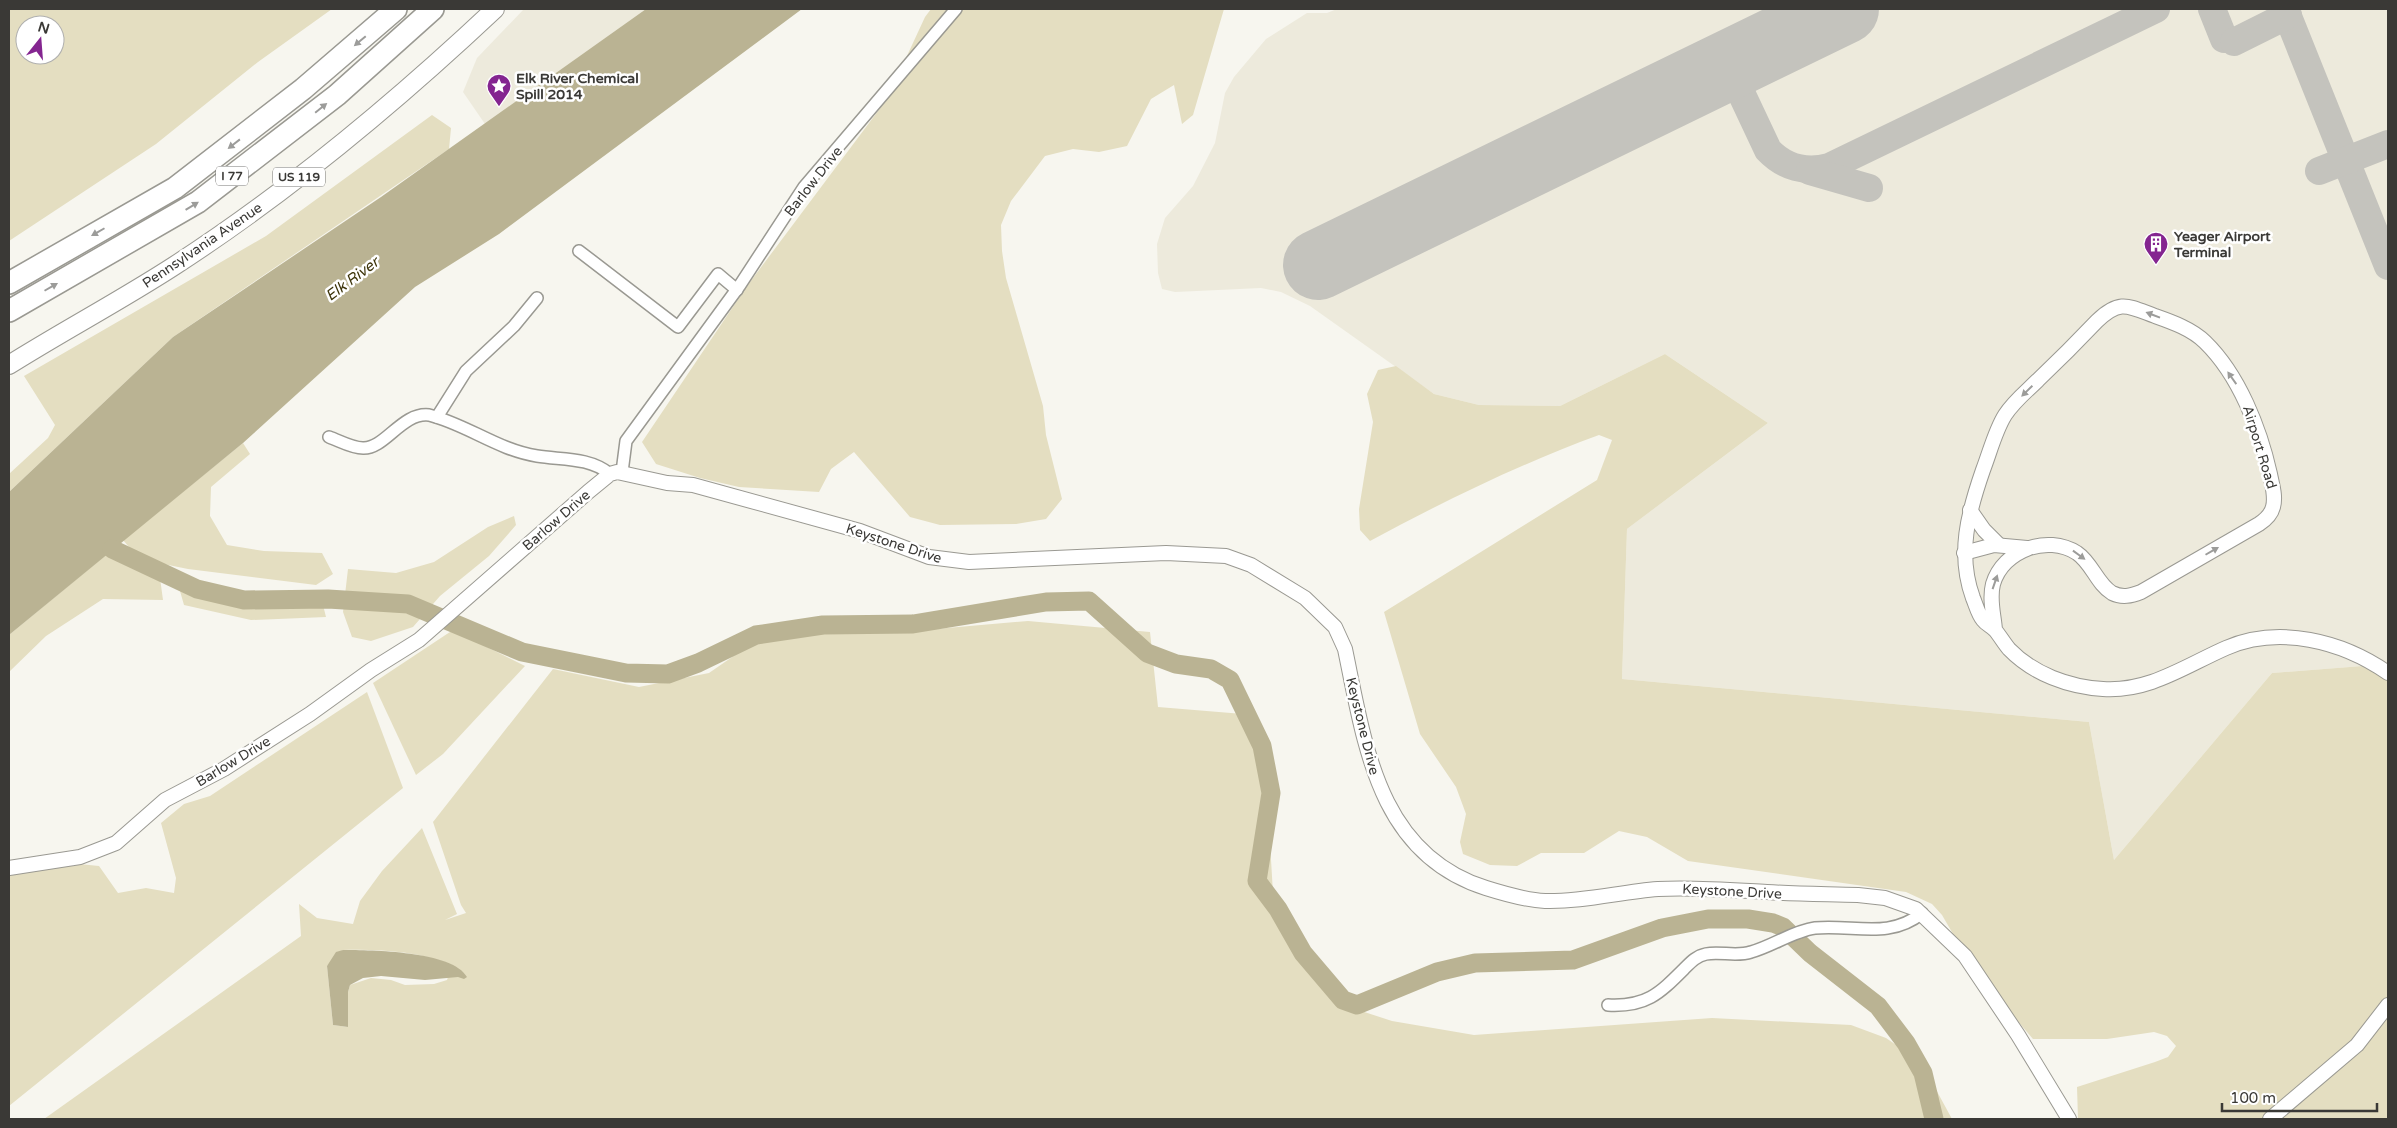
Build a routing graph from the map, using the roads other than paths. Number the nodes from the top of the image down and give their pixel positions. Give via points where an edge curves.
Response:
1 (396, 9) edge
2 (432, 9) edge
3 (495, 9) edge
4 (956, 9) edge
5 (579, 251) dead end
6 (9, 283) edge
7 (737, 290) junction
8 (537, 298) dead end
9 (9, 311) edge
10 (9, 365) edge
11 (437, 417) junction
12 (329, 437) dead end
13 (616, 473) junction
14 (1970, 510) junction
15 (1999, 545) junction
16 (2027, 548) junction
17 (1964, 553) junction
18 (1994, 630) junction
19 (2388, 673) edge
20 (9, 868) edge
21 (1922, 913) junction
22 (1608, 1005) dead end
23 (2388, 1005) edge
24 (2069, 1119) edge
25 (2270, 1119) edge

1 -> 6 highway, I 77 via 303,89 175,188
9 -> 2 highway, I 77 via 198,202 337,95
3 - 10 main road, Pennsylvania Avenue / US 119 via 363,128 285,189 174,266
4 - 7 street, Barlow Drive via 804,187
5 - 7 street via 678,327 718,274
7 - 13 street, Barlow Drive via 626,441
8 - 11 street via 514,326 466,370
11 - 12 street via 415,416 371,447
11 - 13 street, Keystone Drive via 508,448 536,456 594,463
13 - 20 street, Barlow Drive via 428,633 224,769 165,800 116,843 80,857
13 - 21 street, Keystone Drive via 724,492 860,530 941,560 969,562 1186,553 1226,556 1251,565 1305,598 1335,627 1345,649 1367,752 1386,801 1421,851 1443,869 1467,882 1524,899 1545,901 1694,888 1869,896 1903,904
14 - 15 street
16 -> 14 street, Airport Road via 2046,545 2071,550 2088,563 2109,591 2126,596 2141,592 2268,516 2274,506 2274,492 2251,411 2238,387 2203,340 2180,326 2136,308 2118,306 2108,310 2009,410 1994,437
14 - 17 street, Airport Road
15 - 16 street, Airport Road
15 - 17 street, Airport Road
18 -> 16 street via 1991,599 1994,582 2009,559
17 - 18 street, Airport Road via 1967,580 1977,608 1983,620
18 - 19 street, Airport Road via 2010,650 2034,668 2062,681 2090,688 2117,689 2143,685 2228,647 2263,638 2326,643 2354,653
21 - 22 street via 1904,925 1884,929 1801,931 1750,953 1699,956 1662,992 1650,999 1635,1004
21 - 24 street, Keystone Drive via 1965,956
23 - 25 street via 2357,1045

